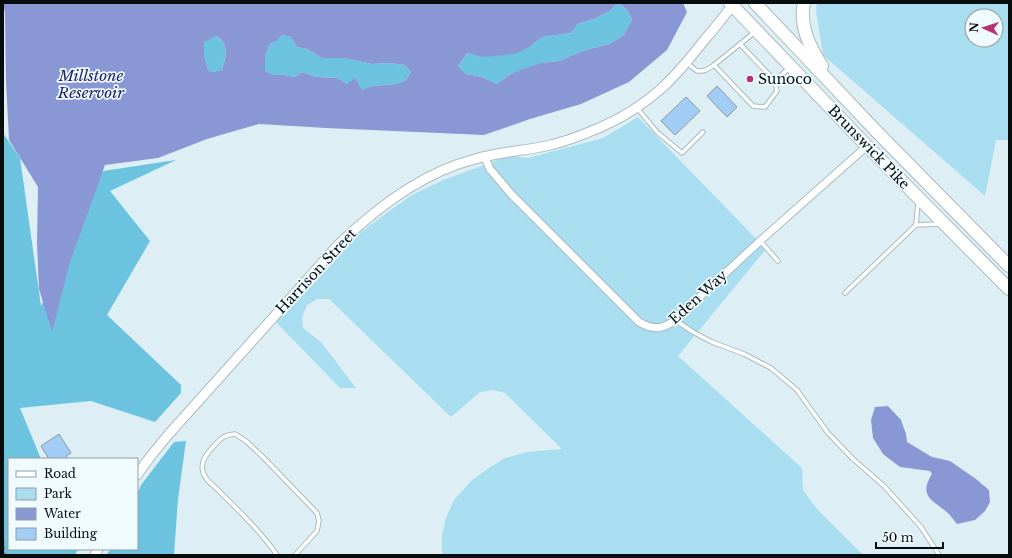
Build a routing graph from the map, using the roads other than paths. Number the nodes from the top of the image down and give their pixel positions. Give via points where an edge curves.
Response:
1 (755, 3) edge
2 (804, 3) edge
3 (733, 4) edge
4 (757, 30) junction
5 (740, 44) junction
6 (687, 62) junction
7 (714, 65) junction
8 (792, 66) junction
9 (775, 81) junction
10 (838, 90) junction
11 (636, 107) junction
12 (703, 132) dead end
13 (867, 146) junction
14 (484, 156) junction
15 (918, 197) junction
16 (916, 224) junction
17 (944, 224) junction
18 (760, 241) junction
19 (778, 260) dead end
20 (1009, 266) edge
21 (1009, 289) edge
22 (845, 293) dead end
23 (675, 320) junction
24 (138, 474) edge
25 (276, 555) edge
26 (295, 555) edge
27 (939, 555) edge

1 - 10 highway, Brunswick Pike
2 - 10 highway via 803,21 806,37
3 - 4 highway, Brunswick Pike
3 - 6 street, Harrison Street
4 - 5 lane
4 - 8 highway, Brunswick Pike
5 - 7 lane
5 - 9 lane
6 - 7 lane via 697,71 706,70
6 - 11 street, Harrison Street via 661,89
7 - 9 lane via 753,106 765,107 777,91
8 - 9 lane
8 - 13 highway, Brunswick Pike
10 - 20 highway, Brunswick Pike
11 - 12 lane via 657,132 682,153
11 - 14 street, Harrison Street via 575,138 546,146
13 - 15 highway, Brunswick Pike
13 - 18 street, Eden Way
14 - 23 street, Eden Way via 490,169 511,194 638,322 658,328
14 - 24 street, Harrison Street via 451,166 427,178 390,201 350,232 168,435
15 - 16 lane
15 - 17 highway, Brunswick Pike
16 - 17 lane
16 - 22 lane
17 - 21 highway, Brunswick Pike
18 - 19 lane
18 - 23 street, Eden Way
23 - 27 lane via 712,342 771,368 796,390 828,433 884,486 922,527
25 - 26 lane via 269,544 204,478 203,461 221,438 235,434 246,441 317,513 317,531

